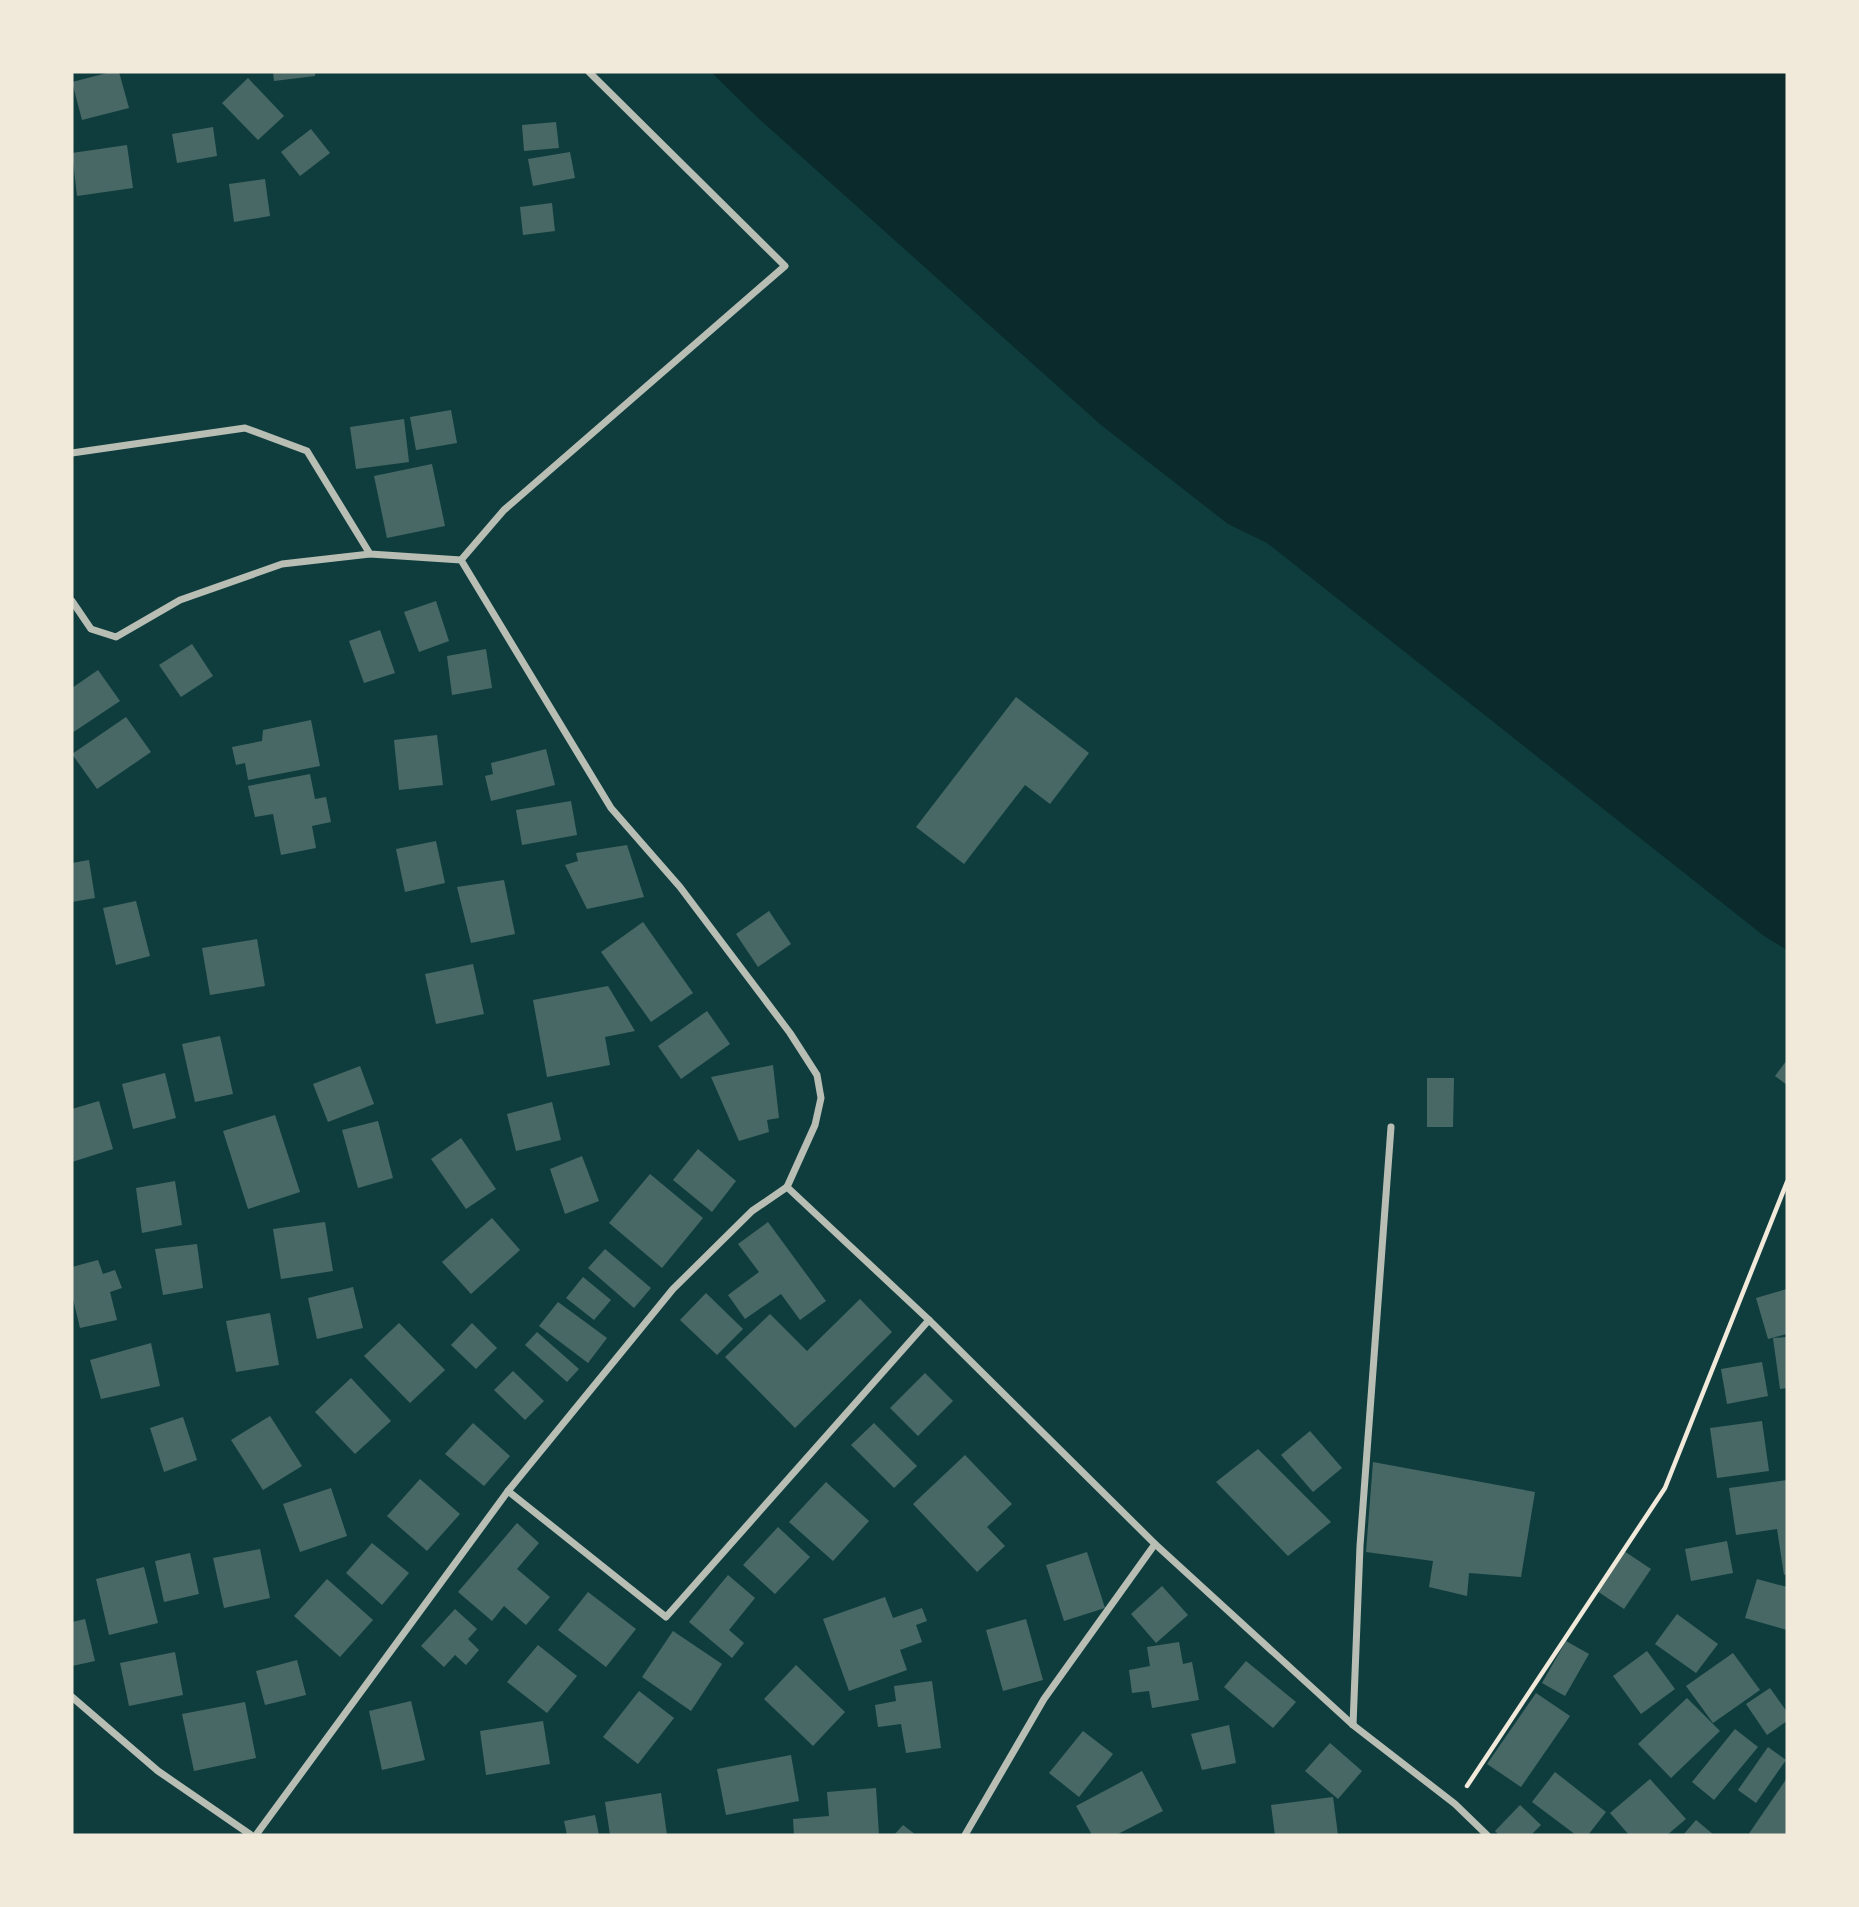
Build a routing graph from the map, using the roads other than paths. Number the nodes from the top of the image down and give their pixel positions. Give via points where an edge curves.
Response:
1 (589, 72) edge
2 (72, 453) edge
3 (370, 554) junction
4 (461, 560) junction
5 (72, 601) edge
6 (1391, 1127) dead end
7 (787, 1187) junction
8 (929, 1320) junction
9 (508, 1491) junction
10 (1155, 1544) junction
11 (72, 1697) edge
12 (1353, 1725) junction
13 (251, 1835) edge
14 (256, 1835) edge
15 (965, 1835) edge
16 (1487, 1835) edge

1 - 4 street via 785,266 504,510
2 - 3 street via 245,428 306,451
3 - 4 street
3 - 5 street via 282,564 180,600 116,637 91,629
4 - 7 street via 611,808 680,887 817,1075 821,1098 815,1125
6 - 12 street via 1360,1546
7 - 8 street
7 - 9 street via 752,1211 673,1289
8 - 9 street via 666,1617
8 - 10 street
9 - 14 street
10 - 12 street
10 - 15 street via 1044,1699
11 - 13 street via 158,1771
12 - 16 street via 1455,1804

